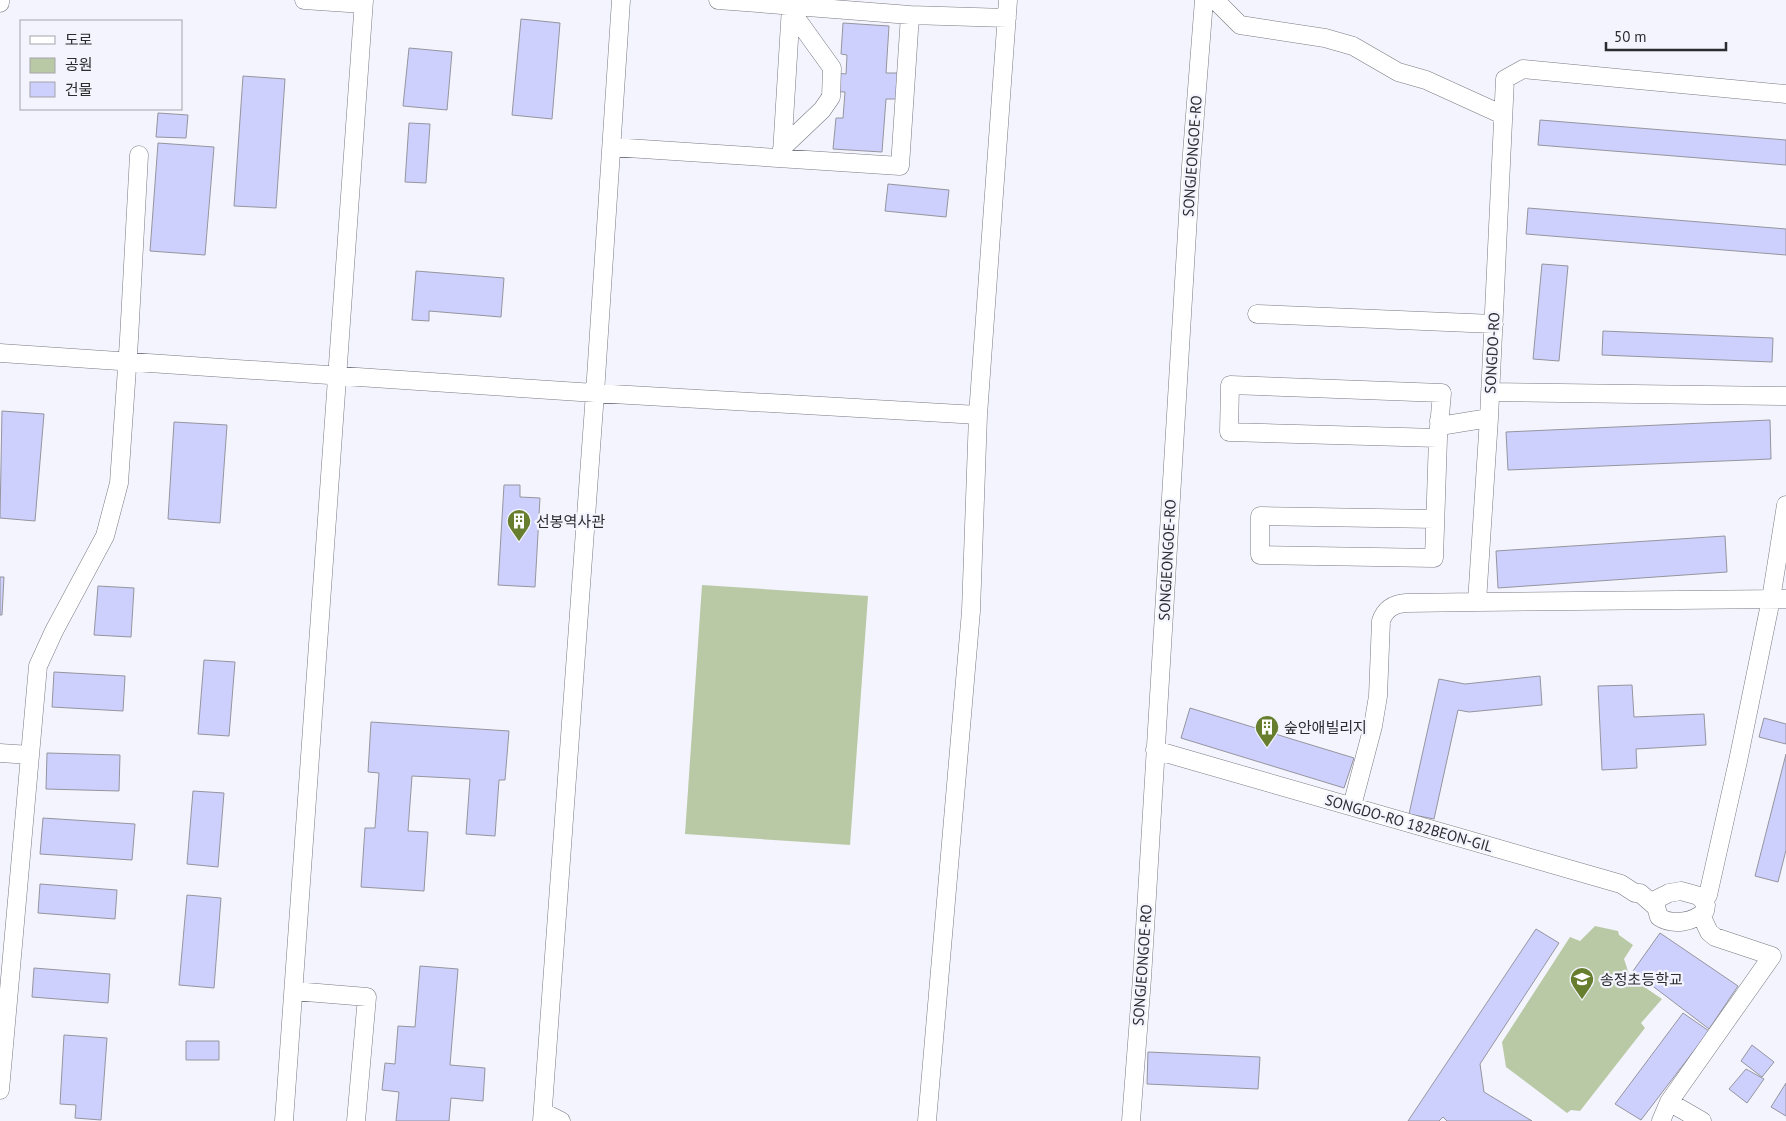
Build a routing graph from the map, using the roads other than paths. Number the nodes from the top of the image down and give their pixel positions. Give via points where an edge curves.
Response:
1 (304, 0) edge
2 (621, 0) edge
3 (718, 0) edge
4 (1008, 0) edge
5 (1204, 0) edge
6 (1215, 0) edge
7 (363, 2) edge
8 (791, 6) edge
9 (910, 15) junction
10 (1006, 18) junction
11 (1786, 94) edge
12 (1503, 115) junction
13 (612, 147) junction
14 (782, 154) junction
15 (139, 156) dead end
16 (1257, 314) dead end
17 (1494, 324) junction
18 (0, 353) edge
19 (128, 362) junction
20 (338, 376) junction
21 (1490, 392) junction
22 (595, 393) junction
23 (1786, 396) edge
24 (978, 415) junction
25 (1489, 418) junction
26 (1438, 429) junction
27 (1786, 509) edge
28 (1435, 519) junction
29 (1778, 599) edge
30 (1477, 602) junction
31 (1155, 750) junction
32 (0, 753) edge
33 (30, 755) junction
34 (1352, 806) junction
35 (1656, 907) junction
36 (1702, 908) junction
37 (294, 991) junction
38 (0, 1090) edge
39 (1669, 1102) junction
40 (542, 1116) edge
41 (284, 1121) edge
42 (356, 1121) edge
43 (561, 1121) edge
44 (927, 1121) edge
45 (1131, 1121) edge
46 (1661, 1121) edge
47 (1702, 1121) edge

1 - 7 street
2 - 13 street
3 - 8 street
4 - 10 street
5 - 31 street, SONGJEONGOE-RO
6 - 12 street via 1240,26 1325,38 1353,46 1398,72 1426,80
7 - 20 street
8 - 9 street
8 - 14 street
8 - 14 street via 832,68 830,97
9 - 10 street
9 - 14 street via 900,166
10 - 24 street
11 - 12 street, SONGDO-RO via 1523,70 1505,79
12 - 17 street, SONGDO-RO
13 - 14 street
13 - 22 street
15 - 19 street
16 - 17 street
17 - 21 street, SONGDO-RO
18 - 19 street
19 - 20 street
19 - 33 street via 119,483 105,536 38,666
20 - 22 street
20 - 37 street
21 - 23 street
21 - 25 street, SONGDO-RO
22 - 24 street
22 - 40 street
24 - 44 street via 971,611
25 - 26 street
25 - 30 street, SONGDO-RO
26 - 26 street via 1442,394 1230,385 1229,432
26 - 28 street
27 - 29 street
28 - 28 street via 1434,558 1260,555 1260,516
29 - 30 street
29 - 36 street via 1708,895
30 - 34 street via 1396,604 1384,613 1378,696
31 - 34 street, SONGDO-RO 182BEON-GIL
31 - 45 street, SONGJEONGOE-RO
32 - 33 street
33 - 38 street
34 - 35 street, SONGDO-RO 182BEON-GIL via 1622,884 1635,894 1640,893
35 - 36 street via 1660,917 1672,922 1687,921
35 - 36 street via 1657,899 1669,893 1690,892 1699,896
36 - 39 street via 1708,932 1715,937 1772,956
37 - 41 street
37 - 42 street via 367,997
39 - 46 street
39 - 47 street
40 - 43 street

